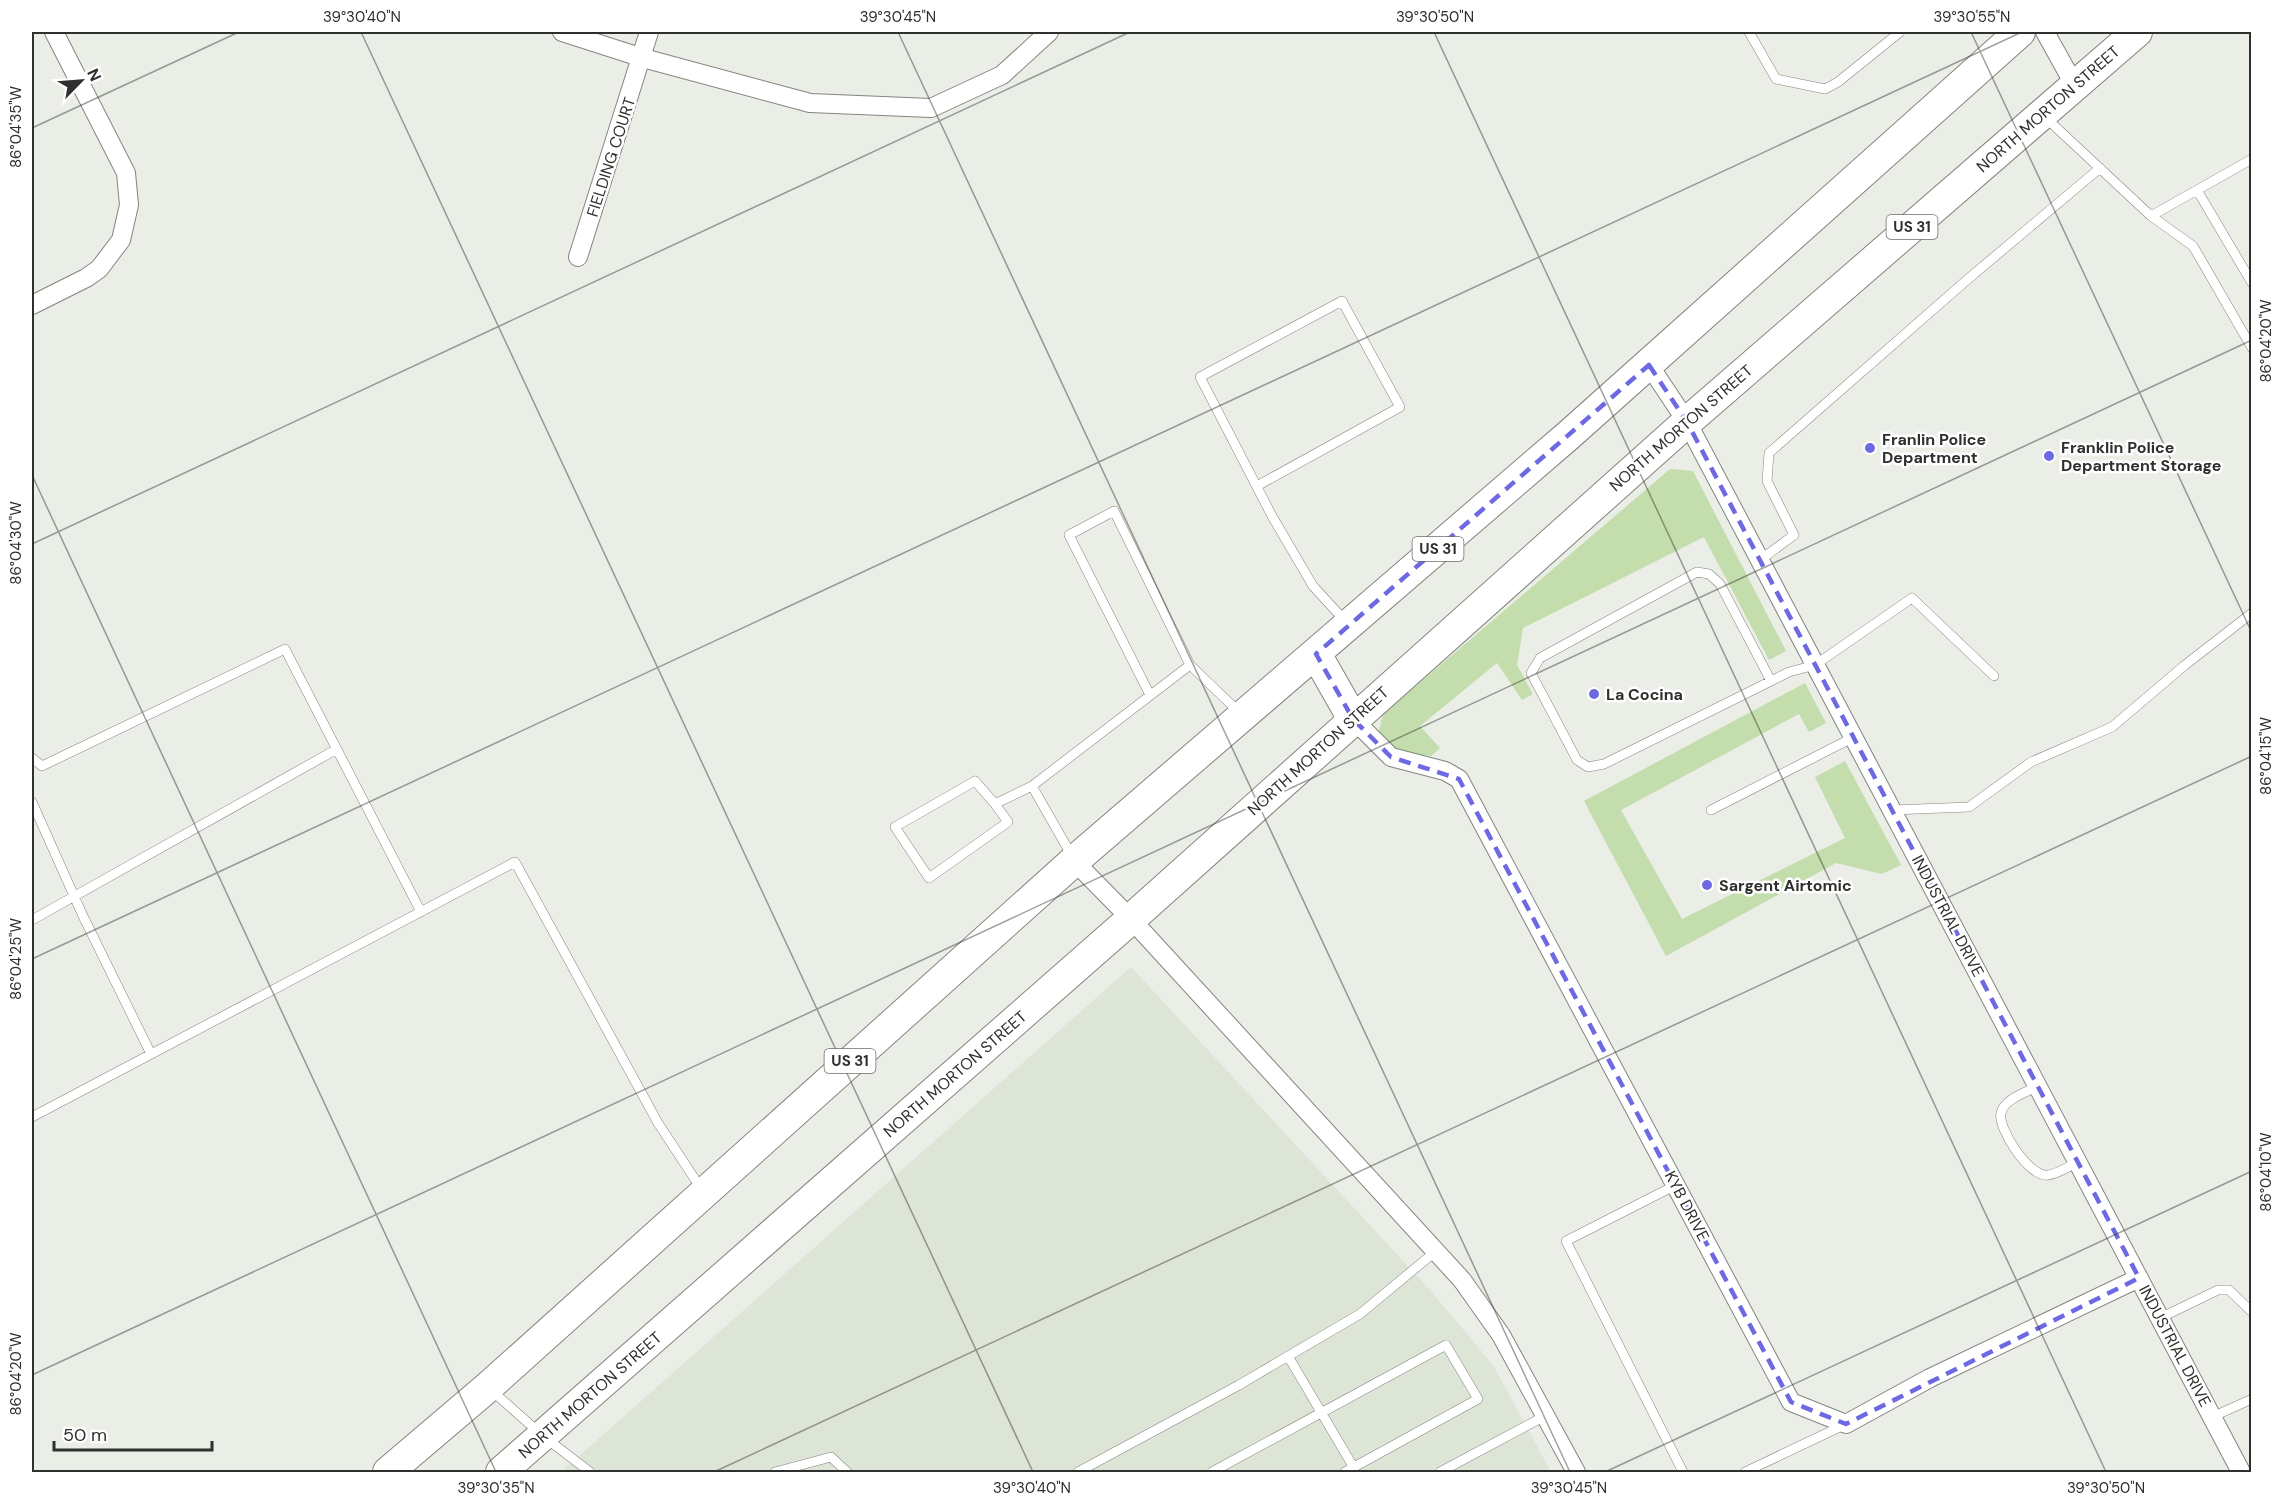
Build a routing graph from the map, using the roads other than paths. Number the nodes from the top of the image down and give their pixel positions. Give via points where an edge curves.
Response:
1 (54, 32) edge
2 (562, 32) edge
3 (649, 32) edge
4 (1049, 32) edge
5 (1749, 32) edge
6 (1900, 32) edge
7 (2020, 32) edge
8 (2045, 32) edge
9 (2137, 32) edge
10 (643, 58) junction
11 (2075, 86) junction
12 (2042, 114) junction
13 (2252, 159) edge
14 (2100, 168) junction
15 (2197, 190) junction
16 (2151, 216) junction
17 (578, 257) dead end
18 (2252, 284) edge
19 (32, 305) edge
20 (2252, 348) edge
21 (1649, 364) junction
22 (1687, 422) junction
23 (1257, 486) junction
24 (1760, 560) junction
25 (2252, 613) edge
26 (1350, 626) junction
27 (1316, 654) junction
28 (1190, 665) junction
29 (1815, 665) junction
30 (1994, 676) dead end
31 (1771, 681) junction
32 (1150, 696) junction
33 (1244, 717) junction
34 (1353, 719) junction
35 (1854, 737) junction
36 (337, 749) junction
37 (32, 758) edge
38 (1032, 786) junction
39 (32, 802) edge
40 (995, 804) junction
41 (1711, 810) dead end
42 (1892, 810) junction
43 (1074, 861) junction
44 (75, 898) junction
45 (421, 912) junction
46 (1131, 919) junction
47 (32, 920) edge
48 (151, 1054) junction
49 (2038, 1086) junction
50 (32, 1117) edge
51 (2078, 1162) junction
52 (1676, 1185) junction
53 (703, 1192) junction
54 (1436, 1251) junction
55 (2139, 1278) junction
56 (2252, 1312) edge
57 (2160, 1318) junction
58 (1288, 1356) junction
59 (488, 1388) junction
60 (2252, 1399) edge
61 (1320, 1413) junction
62 (1545, 1416) junction
63 (2212, 1417) junction
64 (1846, 1424) junction
65 (543, 1436) junction
66 (1349, 1470) edge
67 (388, 1473) edge
68 (501, 1473) edge
69 (590, 1473) edge
70 (775, 1473) edge
71 (847, 1473) edge
72 (1078, 1473) edge
73 (1212, 1473) edge
74 (1440, 1473) edge
75 (1576, 1473) edge
76 (1683, 1473) edge
77 (1745, 1473) edge
78 (2241, 1473) edge

1 - 19 street via 126,173 129,205 121,240 99,269
2 - 10 street
3 - 10 street, FIELDING COURT
4 - 10 street via 1002,75 931,108 810,103
5 - 6 lane via 1776,79 1825,89
7 - 21 main road, US 31
8 - 11 street
9 - 11 main road, NORTH MORTON STREET / US 31
10 - 17 street, FIELDING COURT
11 - 12 main road, NORTH MORTON STREET / US 31
12 - 14 lane
12 - 22 main road, NORTH MORTON STREET / US 31
13 - 15 lane
14 - 16 lane
14 - 24 lane via 1769,453 1767,481 1794,535
15 - 16 lane
15 - 18 lane
16 - 20 lane via 2193,246
21 - 22 street, INDUSTRIAL DRIVE
21 - 26 main road, US 31
22 - 24 street, INDUSTRIAL DRIVE
22 - 34 main road, NORTH MORTON STREET / US 31
23 - 23 lane via 1200,377 1342,301 1400,406
23 - 26 lane via 1313,586
24 - 29 street, INDUSTRIAL DRIVE
25 - 42 lane via 2112,728 2031,762 1969,807
26 - 27 main road, US 31
27 - 33 main road, US 31
27 - 34 main road
28 - 32 lane
28 - 32 lane via 1114,511 1069,536
28 - 33 lane
29 - 30 lane via 1912,597
29 - 31 lane
29 - 35 street, INDUSTRIAL DRIVE
31 - 31 lane via 1605,764 1588,767 1577,760 1531,673 1540,657 1697,572 1708,574 1720,585
32 - 38 lane
33 - 43 main road, US 31
34 - 46 main road, NORTH MORTON STREET / US 31
34 - 52 street, KYB DRIVE via 1391,757 1445,771 1459,779
35 - 41 lane
35 - 42 street, INDUSTRIAL DRIVE
36 - 37 lane via 285,649 42,766
36 - 44 lane
36 - 45 lane
38 - 40 lane
38 - 43 lane
39 - 44 lane
40 - 40 lane via 975,781 895,827 929,878 1008,822
42 - 49 street, INDUSTRIAL DRIVE
43 - 46 street
43 - 53 main road, US 31
44 - 47 lane
44 - 48 lane
45 - 48 lane
45 - 53 lane via 515,862 658,1123
46 - 54 street
46 - 65 main road, NORTH MORTON STREET / US 31
48 - 50 lane
49 - 51 street, INDUSTRIAL DRIVE
49 - 51 lane via 2006,1103 2000,1114 2002,1123 2025,1165 2035,1173 2048,1175
51 - 55 street, INDUSTRIAL DRIVE
52 - 64 street, KYB DRIVE via 1791,1402
52 - 76 lane via 1566,1241
53 - 59 main road, US 31
54 - 58 lane via 1360,1314
54 - 62 street via 1480,1304
55 - 57 street, INDUSTRIAL DRIVE
55 - 64 street via 1930,1378
56 - 57 lane via 2229,1290 2218,1290
57 - 63 street, INDUSTRIAL DRIVE
58 - 61 lane
58 - 72 lane
59 - 65 lane
59 - 67 main road, US 31
60 - 63 lane
61 - 66 lane
61 - 66 lane via 1446,1345 1478,1399
61 - 73 lane
62 - 74 lane
62 - 75 street
63 - 78 street, INDUSTRIAL DRIVE
64 - 77 lane
65 - 68 main road, NORTH MORTON STREET / US 31
65 - 69 lane
70 - 71 lane via 831,1456

